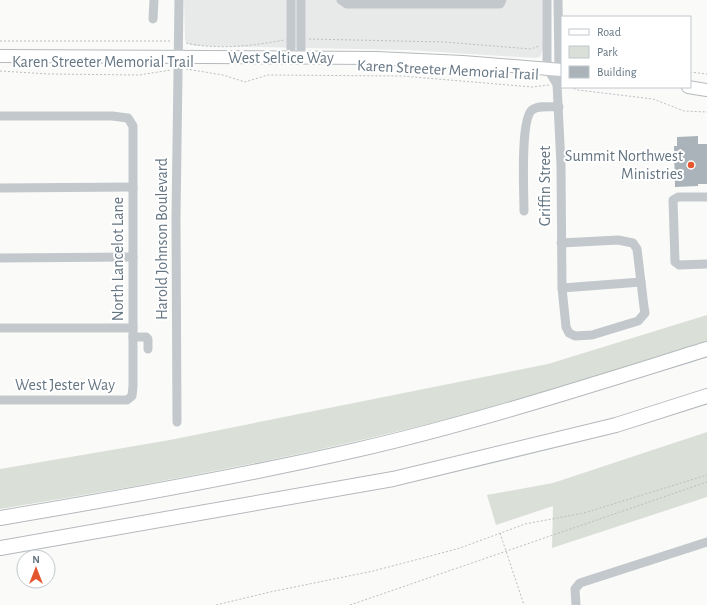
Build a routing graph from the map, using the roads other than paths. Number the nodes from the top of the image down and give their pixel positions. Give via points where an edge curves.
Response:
1 (154, 0) edge
2 (178, 0) edge
3 (291, 0) edge
4 (301, 0) edge
5 (341, 0) edge
6 (502, 0) edge
7 (547, 0) edge
8 (558, 0) edge
9 (153, 19) dead end
10 (547, 32) junction
11 (558, 32) junction
12 (0, 56) edge
13 (179, 56) junction
14 (296, 58) junction
15 (556, 69) edge
16 (691, 87) edge
17 (707, 90) edge
18 (559, 107) junction
19 (0, 116) edge
20 (133, 187) junction
21 (0, 188) edge
22 (707, 197) edge
23 (524, 211) dead end
24 (561, 243) junction
25 (133, 257) junction
26 (0, 258) edge
27 (707, 264) edge
28 (641, 282) junction
29 (562, 288) junction
30 (0, 328) edge
31 (133, 333) junction
32 (148, 349) dead end
33 (707, 349) edge
34 (707, 396) edge
35 (130, 398) joint
36 (0, 400) edge
37 (177, 422) dead end
38 (0, 518) edge
39 (707, 542) edge
40 (0, 548) edge
41 (576, 605) edge

1 - 9 street
2 - 13 street, Harold Johnson Boulevard
3 - 14 street
4 - 14 street
5 - 6 street via 347,4 448,5 500,4
7 - 10 street
8 - 11 street
10 - 11 street
10 - 15 street via 547,43
11 - 15 street
12 - 13 main road, West Seltice Way
13 - 14 main road, West Seltice Way
13 - 37 street, Harold Johnson Boulevard
14 - 15 main road, West Seltice Way via 408,59
15 - 18 street, Griffin Street
16 - 17 main road
18 - 23 street via 538,107 527,117 524,145
18 - 24 street, Griffin Street
19 - 20 street, North Lancelot Lane via 123,116 131,120
20 - 21 street
20 - 25 street, North Lancelot Lane
22 - 27 street via 678,197 673,200 675,262 679,265
24 - 28 street, Griffin Street via 618,240 633,243 637,249
24 - 29 street, Griffin Street
25 - 26 street
25 - 31 street, North Lancelot Lane
28 - 29 street
28 - 29 street, Griffin Street via 645,313 642,317 633,324 581,336 570,333 566,327
30 - 31 street
31 - 32 street via 146,337
31 - 35 street, North Lancelot Lane via 133,386
33 - 38 highway via 474,420 356,450 208,482
34 - 40 highway via 616,425 393,479
35 - 36 street, West Jester Way
39 - 41 street via 580,583 574,589

